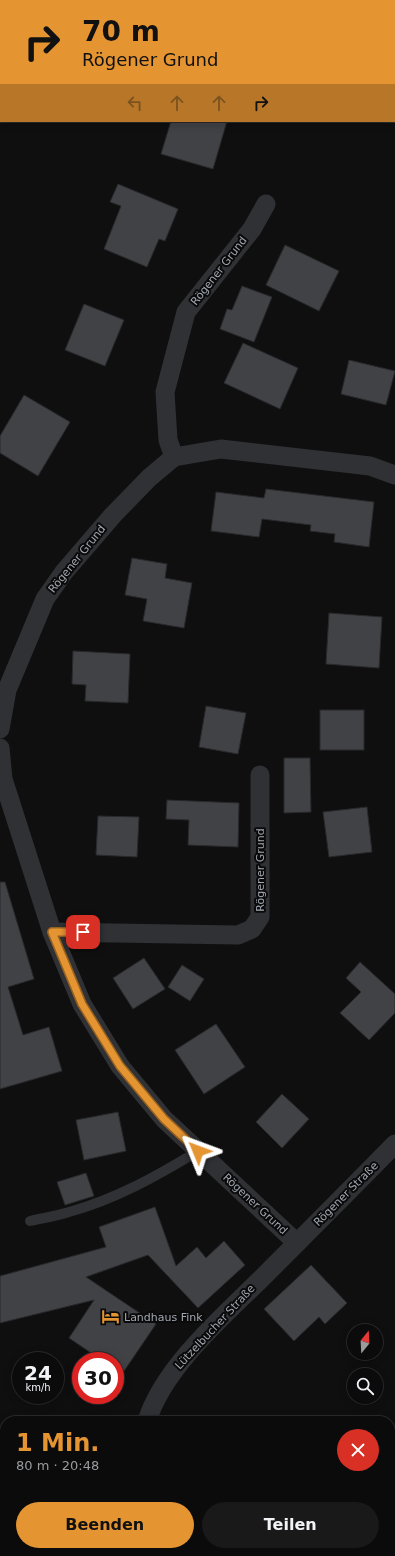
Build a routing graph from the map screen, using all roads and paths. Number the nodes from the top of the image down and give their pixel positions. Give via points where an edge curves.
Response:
1 (266, 204) dead end
2 (174, 457) junction
3 (395, 475) edge
4 (0, 729) edge
5 (0, 748) edge
6 (260, 775) dead end
7 (52, 932) junction
8 (395, 1144) edge
9 (198, 1151) junction
10 (30, 1221) dead end
11 (297, 1243) junction
12 (148, 1416) edge

1 - 2 street, Rögener Grund via 252,229 186,312 165,392 168,440
2 - 3 street via 221,449 370,466
2 - 4 street, Rögener Grund via 149,478 113,515 64,572 45,599 7,690
5 - 7 street, Rögener Grund via 3,780
6 - 7 street, Rögener Grund via 260,917 252,929 238,935
7 - 9 street, Rögener Grund via 82,1004 120,1066 164,1119
8 - 11 street, Rögener Straße
9 - 10 lane via 148,1180 103,1201
9 - 11 street, Rögener Grund
11 - 12 street, Lützelbucher Straße via 204,1335 169,1376

